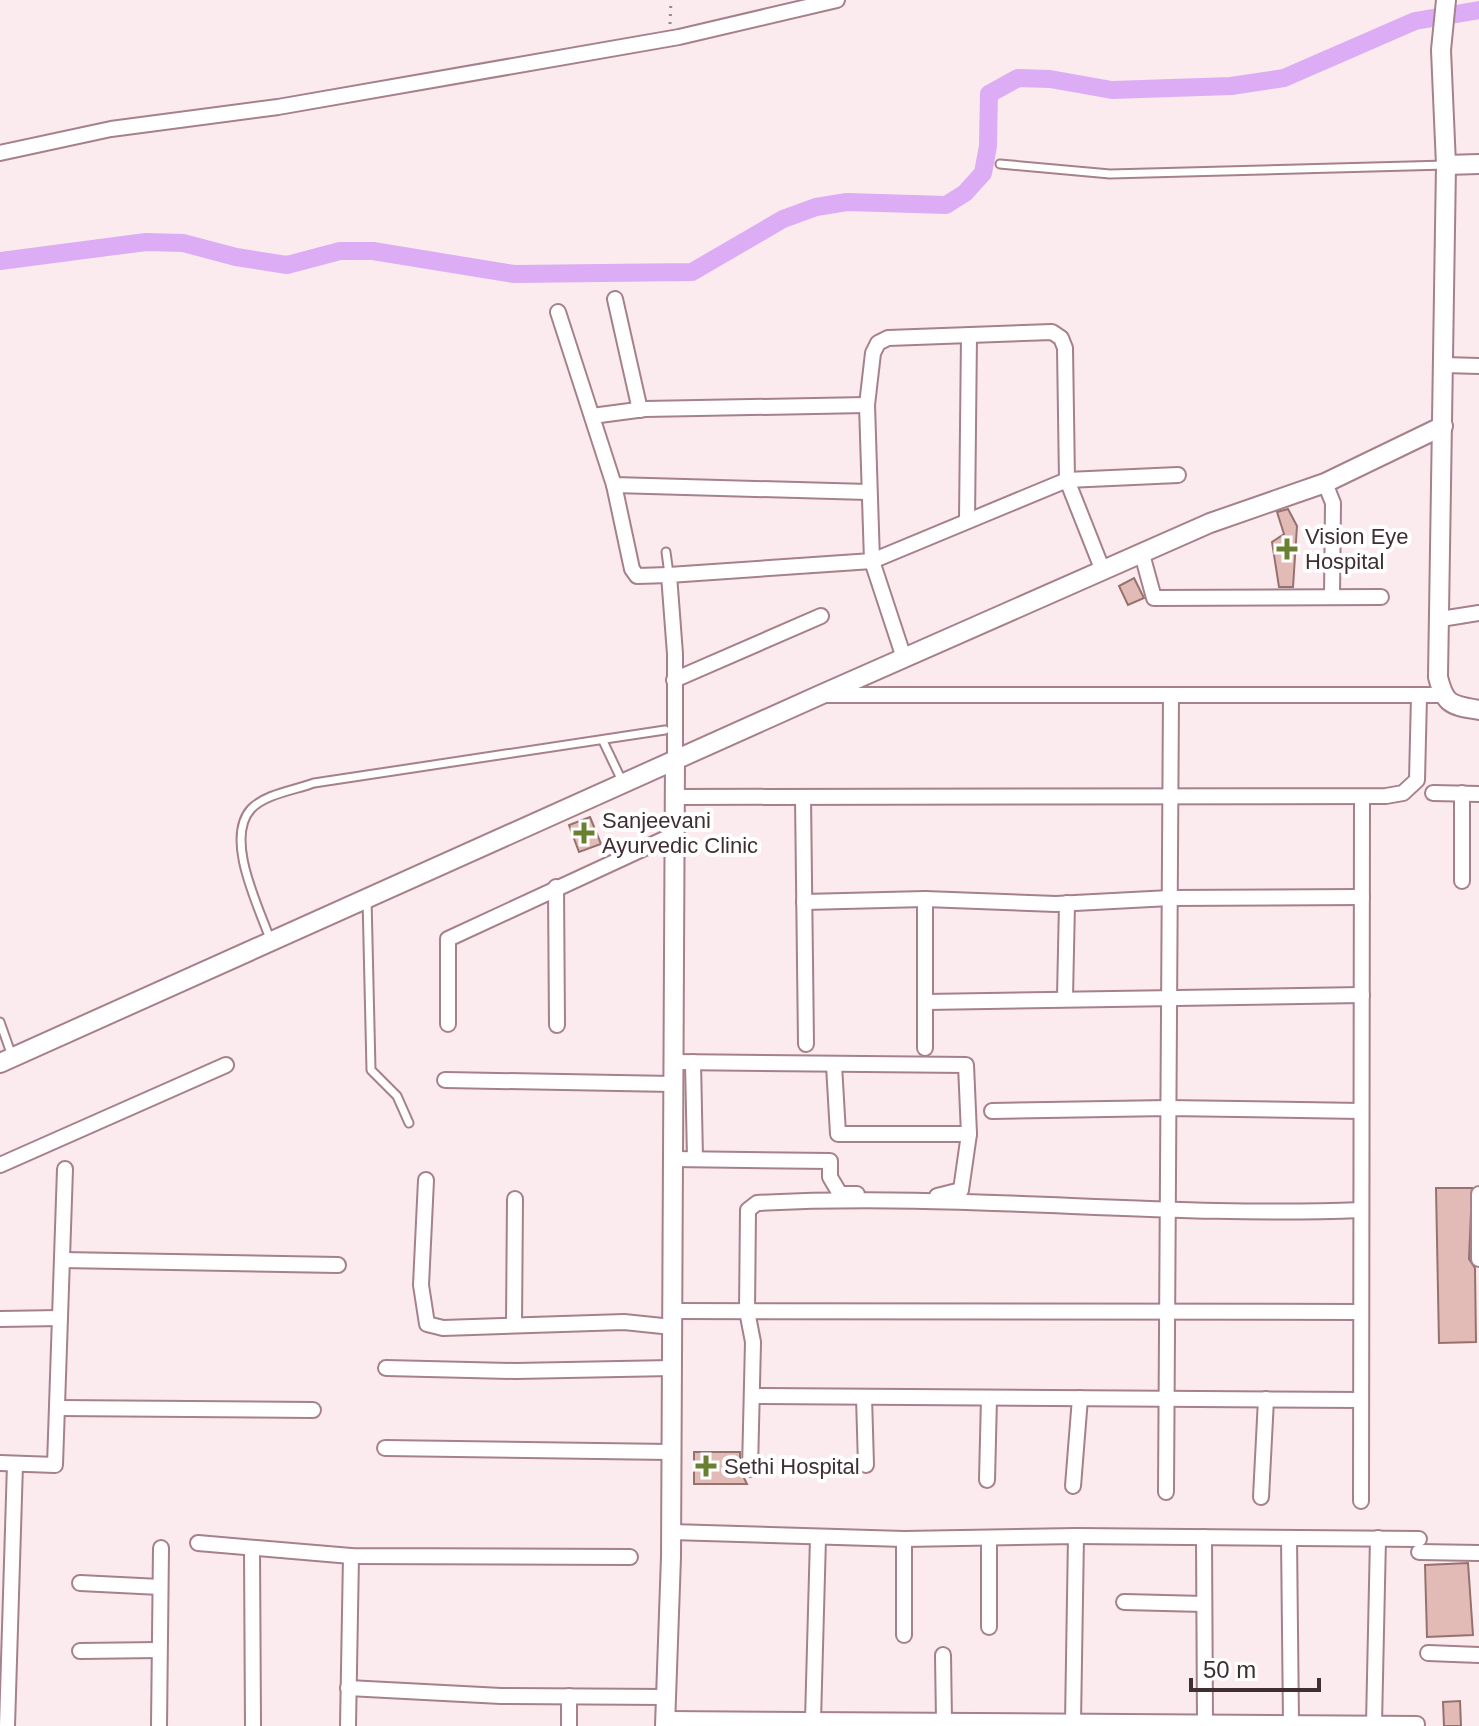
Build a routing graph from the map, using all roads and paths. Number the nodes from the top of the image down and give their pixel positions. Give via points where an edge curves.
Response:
1 (671, 0) edge
2 (837, 0) edge
3 (1446, 0) edge
4 (670, 38) junction
5 (0, 153) edge
6 (1000, 164) dead end
7 (1479, 164) edge
8 (1446, 165) junction
9 (615, 299) dead end
10 (558, 312) dead end
11 (969, 335) junction
12 (1444, 365) junction
13 (1479, 366) edge
14 (867, 405) junction
15 (640, 410) junction
16 (592, 416) junction
17 (1443, 426) junction
18 (1178, 475) dead end
19 (1067, 480) junction
20 (1325, 483) junction
21 (614, 485) junction
22 (868, 492) junction
23 (967, 521) junction
24 (666, 552) dead end
25 (1142, 554) junction
26 (872, 561) junction
27 (1103, 571) junction
28 (669, 575) junction
29 (1332, 597) junction
30 (1381, 597) dead end
31 (1479, 613) edge
32 (821, 616) dead end
33 (1441, 619) junction
34 (904, 658) junction
35 (674, 680) junction
36 (820, 695) junction
37 (1442, 695) junction
38 (1171, 696) junction
39 (1419, 696) junction
40 (1479, 710) edge
41 (665, 730) dead end
42 (603, 741) junction
43 (675, 759) junction
44 (623, 783) junction
45 (1433, 793) dead end
46 (1462, 793) junction
47 (1479, 794) edge
48 (675, 797) junction
49 (803, 797) junction
50 (1170, 797) junction
51 (1362, 797) junction
52 (675, 834) junction
53 (1462, 881) dead end
54 (556, 887) junction
55 (367, 896) junction
56 (1362, 897) junction
57 (1170, 898) junction
58 (925, 899) junction
59 (804, 902) junction
60 (1067, 903) junction
61 (270, 939) junction
62 (1362, 995) junction
63 (1065, 997) junction
64 (1169, 998) junction
65 (926, 1002) junction
66 (0, 1021) edge
67 (448, 1024) dead end
68 (557, 1025) dead end
69 (806, 1044) dead end
70 (925, 1048) dead end
71 (6, 1060) edge
72 (673, 1062) junction
73 (695, 1062) junction
74 (226, 1065) dead end
75 (834, 1065) junction
76 (445, 1080) dead end
77 (673, 1084) junction
78 (1168, 1108) junction
79 (992, 1111) dead end
80 (1361, 1111) junction
81 (409, 1123) dead end
82 (838, 1134) junction
83 (969, 1134) junction
84 (673, 1159) junction
85 (697, 1159) junction
86 (830, 1161) junction
87 (0, 1165) edge
88 (65, 1169) dead end
89 (426, 1180) dead end
90 (1479, 1194) edge
91 (515, 1199) dead end
92 (1361, 1210) junction
93 (1168, 1211) junction
94 (1479, 1259) edge
95 (62, 1260) junction
96 (338, 1265) dead end
97 (747, 1311) junction
98 (1167, 1312) junction
99 (1361, 1312) junction
100 (60, 1318) junction
101 (0, 1319) edge
102 (672, 1319) junction
103 (514, 1325) junction
104 (386, 1368) dead end
105 (672, 1368) junction
106 (752, 1396) junction
107 (864, 1397) junction
108 (989, 1398) junction
109 (1080, 1398) junction
110 (1166, 1399) junction
111 (1266, 1399) junction
112 (1361, 1400) junction
113 (57, 1408) junction
114 (313, 1410) dead end
115 (385, 1448) dead end
116 (670, 1452) junction
117 (8, 1464) edge
118 (866, 1465) dead end
119 (750, 1469) dead end
120 (987, 1480) dead end
121 (1073, 1486) dead end
122 (1166, 1492) dead end
123 (1261, 1497) dead end
124 (1361, 1501) dead end
125 (671, 1532) junction
126 (1076, 1536) junction
127 (1204, 1537) junction
128 (818, 1538) junction
129 (1289, 1538) junction
130 (1378, 1538) junction
131 (904, 1539) junction
132 (989, 1539) junction
133 (198, 1543) dead end
134 (161, 1548) dead end
135 (252, 1548) junction
136 (1479, 1553) edge
137 (351, 1556) junction
138 (630, 1557) dead end
139 (80, 1583) dead end
140 (160, 1587) junction
141 (1124, 1602) dead end
142 (1204, 1604) junction
143 (989, 1627) dead end
144 (904, 1635) dead end
145 (159, 1650) junction
146 (80, 1651) dead end
147 (1428, 1653) dead end
148 (4, 1655) edge
149 (943, 1655) dead end
150 (1479, 1655) edge
151 (348, 1688) junction
152 (569, 1696) junction
153 (666, 1697) junction
154 (813, 1720) junction
155 (944, 1721) junction
156 (1073, 1722) junction
157 (665, 1723) edge
158 (1205, 1723) junction
159 (1291, 1723) junction
160 (1111, 1724) edge
161 (1374, 1724) junction
162 (1417, 1724) dead end
163 (7, 1726) edge
164 (159, 1726) edge
165 (253, 1726) edge
166 (348, 1726) edge
167 (569, 1726) edge

1 - 4 path
2 - 4 street
3 - 8 street via 1441,50
4 - 5 street via 278,107 111,129
6 - 8 lane via 1110,174
7 - 8 street
8 - 12 street
9 - 15 street
10 - 16 street
11 - 14 street via 888,338 878,343
11 - 19 street via 1052,332 1061,338
11 - 23 street
12 - 13 street
12 - 17 street
14 - 15 street
14 - 22 street
15 - 16 street
16 - 21 street
17 - 20 street
17 - 33 street
18 - 19 street
19 - 23 street
19 - 27 street
20 - 25 street via 1210,523
20 - 29 street via 1333,503
21 - 22 street
21 - 28 street via 632,569 646,578
22 - 26 street
23 - 26 street
24 - 28 lane
25 - 27 street
25 - 29 street via 1154,598
26 - 28 street
26 - 34 street
27 - 34 street
28 - 35 street
29 - 30 street
31 - 33 street
32 - 35 street
33 - 37 street
34 - 36 street
35 - 43 street
36 - 38 street
36 - 43 street
37 - 39 street
37 - 40 street via 1451,704
38 - 39 street
38 - 50 street
39 - 51 street via 1417,780 1403,793
41 - 42 lane
42 - 44 lane
42 - 61 lane via 314,783 269,798 251,809 241,846
43 - 44 street
43 - 48 street
44 - 55 street
45 - 46 street
46 - 47 street
46 - 53 street
48 - 49 street
48 - 52 street
49 - 50 street
49 - 59 street
50 - 51 street
50 - 57 street
51 - 56 street
52 - 54 street
52 - 72 street
54 - 67 street via 448,939
54 - 68 street
55 - 61 street
55 - 81 lane via 371,1070 397,1096
56 - 57 street
56 - 62 street
57 - 60 street
57 - 64 street
58 - 59 street
58 - 60 street
58 - 65 street
59 - 69 street
60 - 63 street
61 - 71 street
62 - 64 street
62 - 80 street
63 - 64 street
63 - 65 street
64 - 78 street
65 - 70 street
66 - 71 lane
72 - 73 street
72 - 77 street
73 - 75 street
73 - 85 street
74 - 87 street
75 - 82 street
75 - 83 street via 966,1065
76 - 77 street
77 - 84 street
78 - 79 street
78 - 80 street
78 - 93 street
80 - 92 street
82 - 83 street
82 - 86 street
83 - 86 street via 961,1190 945,1196 840,1194 830,1177
84 - 85 street
84 - 102 street
85 - 86 street
88 - 95 street
89 - 103 street via 421,1285 427,1324
90 - 94 street
91 - 103 street
92 - 93 street
92 - 99 street
93 - 97 street via 893,1201 757,1203 748,1210
93 - 98 street
95 - 96 street
95 - 100 street
97 - 98 street
97 - 102 street
97 - 106 street via 753,1342
98 - 99 street
98 - 110 street
99 - 112 street
100 - 101 street
100 - 113 street
102 - 103 street
102 - 105 street
104 - 105 street
105 - 116 street
106 - 107 street
106 - 119 street
107 - 108 street
107 - 118 street
108 - 109 street
108 - 120 street
109 - 110 street
109 - 121 street
110 - 111 street
110 - 122 street
111 - 112 street
111 - 123 street
112 - 124 street
113 - 114 street
113 - 117 street via 55,1465
115 - 116 street
116 - 125 street
117 - 148 street
125 - 128 street
125 - 153 street
126 - 127 street
126 - 132 street
126 - 156 street
127 - 129 street
127 - 142 street
128 - 131 street
128 - 154 street
129 - 130 street
129 - 159 street
130 - 136 street
130 - 161 street
131 - 132 street
131 - 144 street
132 - 143 street
133 - 135 street
134 - 140 street
135 - 137 street
135 - 165 street
137 - 138 street
137 - 151 street
139 - 140 street
140 - 145 street
141 - 142 street
142 - 158 street
145 - 146 street
145 - 164 street
147 - 150 street
148 - 163 street
149 - 155 street
151 - 152 street
151 - 166 street
152 - 153 street
152 - 167 street
153 - 157 street
154 - 155 street
154 - 157 street
155 - 156 street
156 - 160 street
158 - 159 street
158 - 160 street
159 - 161 street
161 - 162 street

